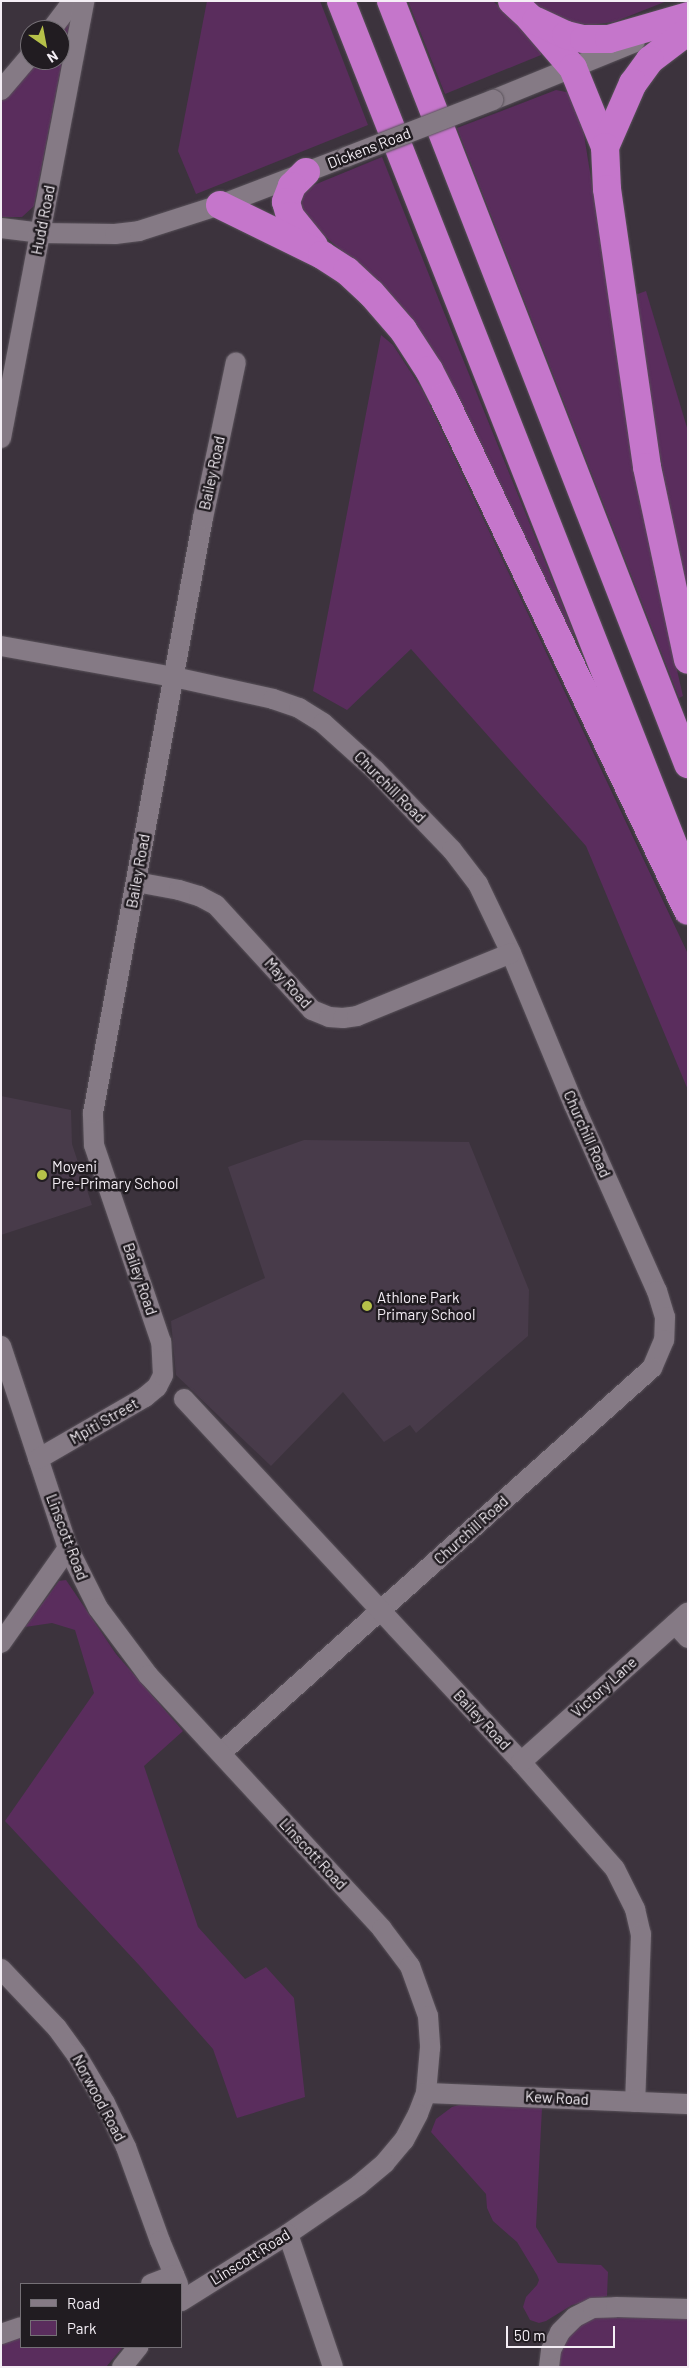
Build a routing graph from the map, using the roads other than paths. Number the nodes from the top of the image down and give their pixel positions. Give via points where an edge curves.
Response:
1 (73, 1) edge
2 (84, 1) edge
3 (341, 1) edge
4 (391, 1) edge
5 (521, 9) edge
6 (688, 16) edge
7 (59, 20) edge
8 (688, 20) edge
9 (688, 31) edge
10 (20, 68) edge
11 (572, 68) junction
12 (1, 90) edge
13 (605, 147) junction
14 (306, 172) junction
15 (220, 205) junction
16 (1, 228) edge
17 (40, 233) junction
18 (322, 255) junction
19 (236, 362) dead end
20 (1, 438) edge
21 (1, 646) edge
22 (688, 660) edge
23 (174, 678) junction
24 (688, 764) edge
25 (136, 882) junction
26 (688, 882) edge
27 (688, 911) edge
28 (511, 953) junction
29 (1, 1346) edge
30 (163, 1375) joint
31 (184, 1400) dead end
32 (38, 1459) junction
33 (68, 1548) junction
34 (380, 1611) junction
35 (683, 1625) edge
36 (1, 1644) edge
37 (221, 1753) junction
38 (521, 1762) junction
39 (1, 1968) edge
40 (426, 2093) junction
41 (635, 2102) junction
42 (688, 2104) edge
43 (288, 2234) junction
44 (177, 2283) edge
45 (182, 2289) edge
46 (688, 2309) edge
47 (20, 2327) edge
48 (1, 2334) edge
49 (137, 2348) edge
50 (122, 2367) edge
51 (333, 2367) edge
52 (549, 2367) edge

1 - 7 street
2 - 17 street, Hudd Road
3 - 26 highway
4 - 24 highway
5 - 6 highway via 566,35 584,39 609,39
5 - 11 highway
8 - 11 street, Dickens Road
9 - 13 highway via 650,60 633,83
10 - 12 street
11 - 13 highway
11 - 14 street, Dickens Road, bridge
13 - 22 highway via 607,189 647,467
14 - 15 street, Dickens Road
14 - 18 highway via 292,186 286,202 290,216
15 - 17 street, Dickens Road via 139,231 115,234
15 - 18 highway
16 - 17 street, Dickens Road
17 - 20 street, Hudd Road
18 - 27 highway via 371,293 403,330 429,370
19 - 23 street, Bailey Road via 202,518
21 - 23 street, Churchill Road
23 - 25 street, Bailey Road
23 - 28 street, Churchill Road via 273,699 299,708 323,723 375,770 452,850 478,884
25 - 28 street, May Road via 179,890 216,905 312,1010 329,1017 357,1016
25 - 30 street, Bailey Road via 92,1113 92,1130 98,1160 161,1342
28 - 34 street, Churchill Road via 656,1291 665,1317 664,1340 652,1368
29 - 32 street, Linscott Road
30 - 32 street, Mpiti Street via 157,1387 145,1397
31 - 34 street, Bailey Road
32 - 33 street, Linscott Road
33 - 36 street
33 - 37 street, Linscott Road via 84,1585 113,1631 148,1675
34 - 37 street, Churchill Road
34 - 38 street, Bailey Road
35 - 38 street, Victory Lane
37 - 40 street, Linscott Road via 382,1929 410,1966 428,2016 430,2048
38 - 41 street, Bailey Road via 615,1869 635,1909 641,1934
39 - 44 street, Norwood Road via 57,2028 106,2103
40 - 41 street, Kew Road
40 - 43 street, Linscott Road via 404,2140 386,2163
41 - 42 street, Kew Road
43 - 45 street, Linscott Road
43 - 51 street
46 - 52 street via 594,2308 575,2317 560,2332 551,2350
47 - 48 street
49 - 50 street

